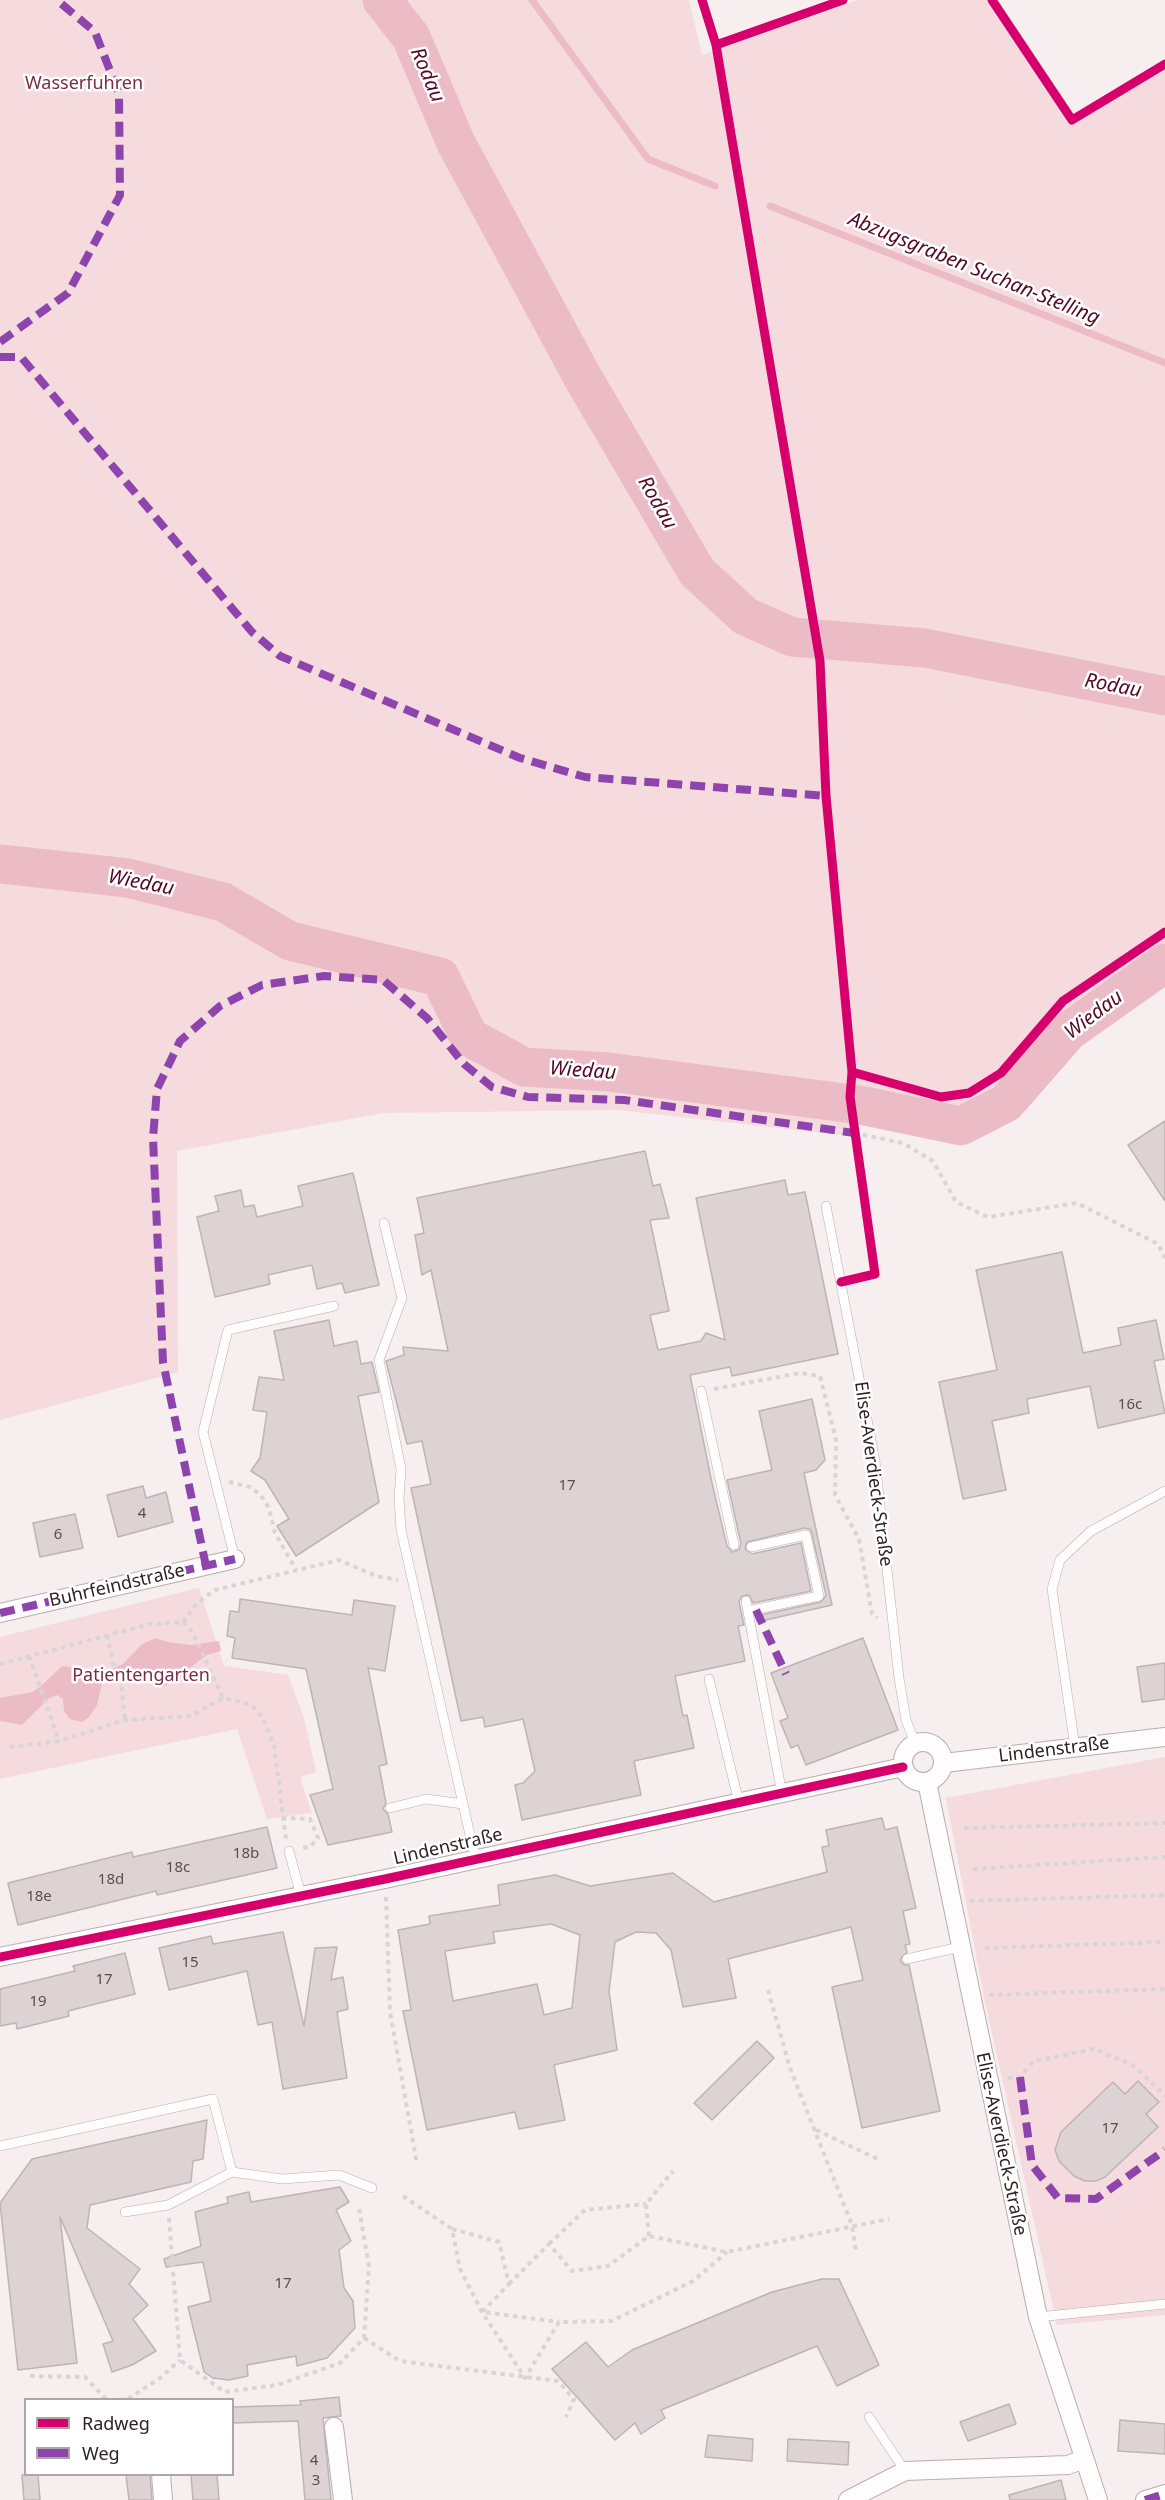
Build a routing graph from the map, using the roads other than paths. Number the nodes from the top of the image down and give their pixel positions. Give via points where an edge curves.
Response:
1 (826, 1206) dead end
2 (384, 1223) dead end
3 (334, 1306) dead end
4 (701, 1391) road end
5 (1165, 1491) edge
6 (734, 1545) dead end
7 (751, 1547) dead end
8 (235, 1559) joint
9 (746, 1601) dead end
10 (748, 1611) junction
11 (0, 1613) edge
12 (709, 1679) dead end
13 (1165, 1737) edge
14 (915, 1743) junction
15 (1075, 1747) junction
16 (944, 1763) junction
17 (903, 1767) junction
18 (927, 1782) junction
19 (782, 1794) junction
20 (739, 1803) junction
21 (463, 1804) junction
22 (390, 1808) dead end
23 (289, 1851) road end
24 (475, 1857) junction
25 (301, 1896) junction
26 (960, 1947) junction
27 (0, 1957) edge
28 (907, 1959) dead end
29 (0, 2146) edge
30 (232, 2172) junction
31 (372, 2188) dead end
32 (125, 2212) dead end
33 (1165, 2304) edge
34 (1038, 2317) junction
35 (869, 2417) dead end
36 (334, 2427) dead end
37 (1084, 2458) junction
38 (905, 2471) junction
39 (161, 2476) edge
40 (1165, 2494) edge
41 (163, 2500) edge
42 (343, 2500) edge
43 (848, 2500) edge
44 (1098, 2500) edge
45 (1145, 2500) edge

1 - 14 lane, Elise-Averdieck-Straße via 875,1461 899,1678 906,1720
2 - 21 lane via 402,1298 379,1360 401,1469 401,1530
3 - 8 lane via 228,1330 203,1432
4 - 6 lane
5 - 15 lane via 1091,1531 1060,1560 1052,1589
7 - 10 lane via 806,1535 819,1596
8 - 11 street, Buhrfeindstraße
9 - 10 lane
10 - 19 lane
12 - 20 lane
13 - 15 street, Lindenstraße
14 - 16 street via 927,1742 937,1747
14 - 17 street via 905,1753
15 - 16 street, Lindenstraße
16 - 18 street via 939,1776
17 - 18 street via 910,1778
17 - 19 street, Lindenstraße
18 - 26 street, Elise-Averdieck-Straße
19 - 20 street, Lindenstraße
20 - 24 street, Lindenstraße
21 - 22 lane via 426,1799
21 - 24 lane
23 - 25 lane
24 - 25 street, Lindenstraße
25 - 27 street, Lindenstraße
26 - 28 lane
26 - 34 street, Elise-Averdieck-Straße
29 - 30 lane via 213,2099
30 - 31 lane via 282,2179 339,2175
30 - 32 lane via 168,2205
33 - 34 lane
34 - 37 street, Elise-Averdieck-Straße
35 - 38 lane
36 - 42 street
37 - 38 street via 1068,2465
37 - 44 street, Elise-Averdieck-Straße
38 - 43 street
39 - 41 street
40 - 45 street

